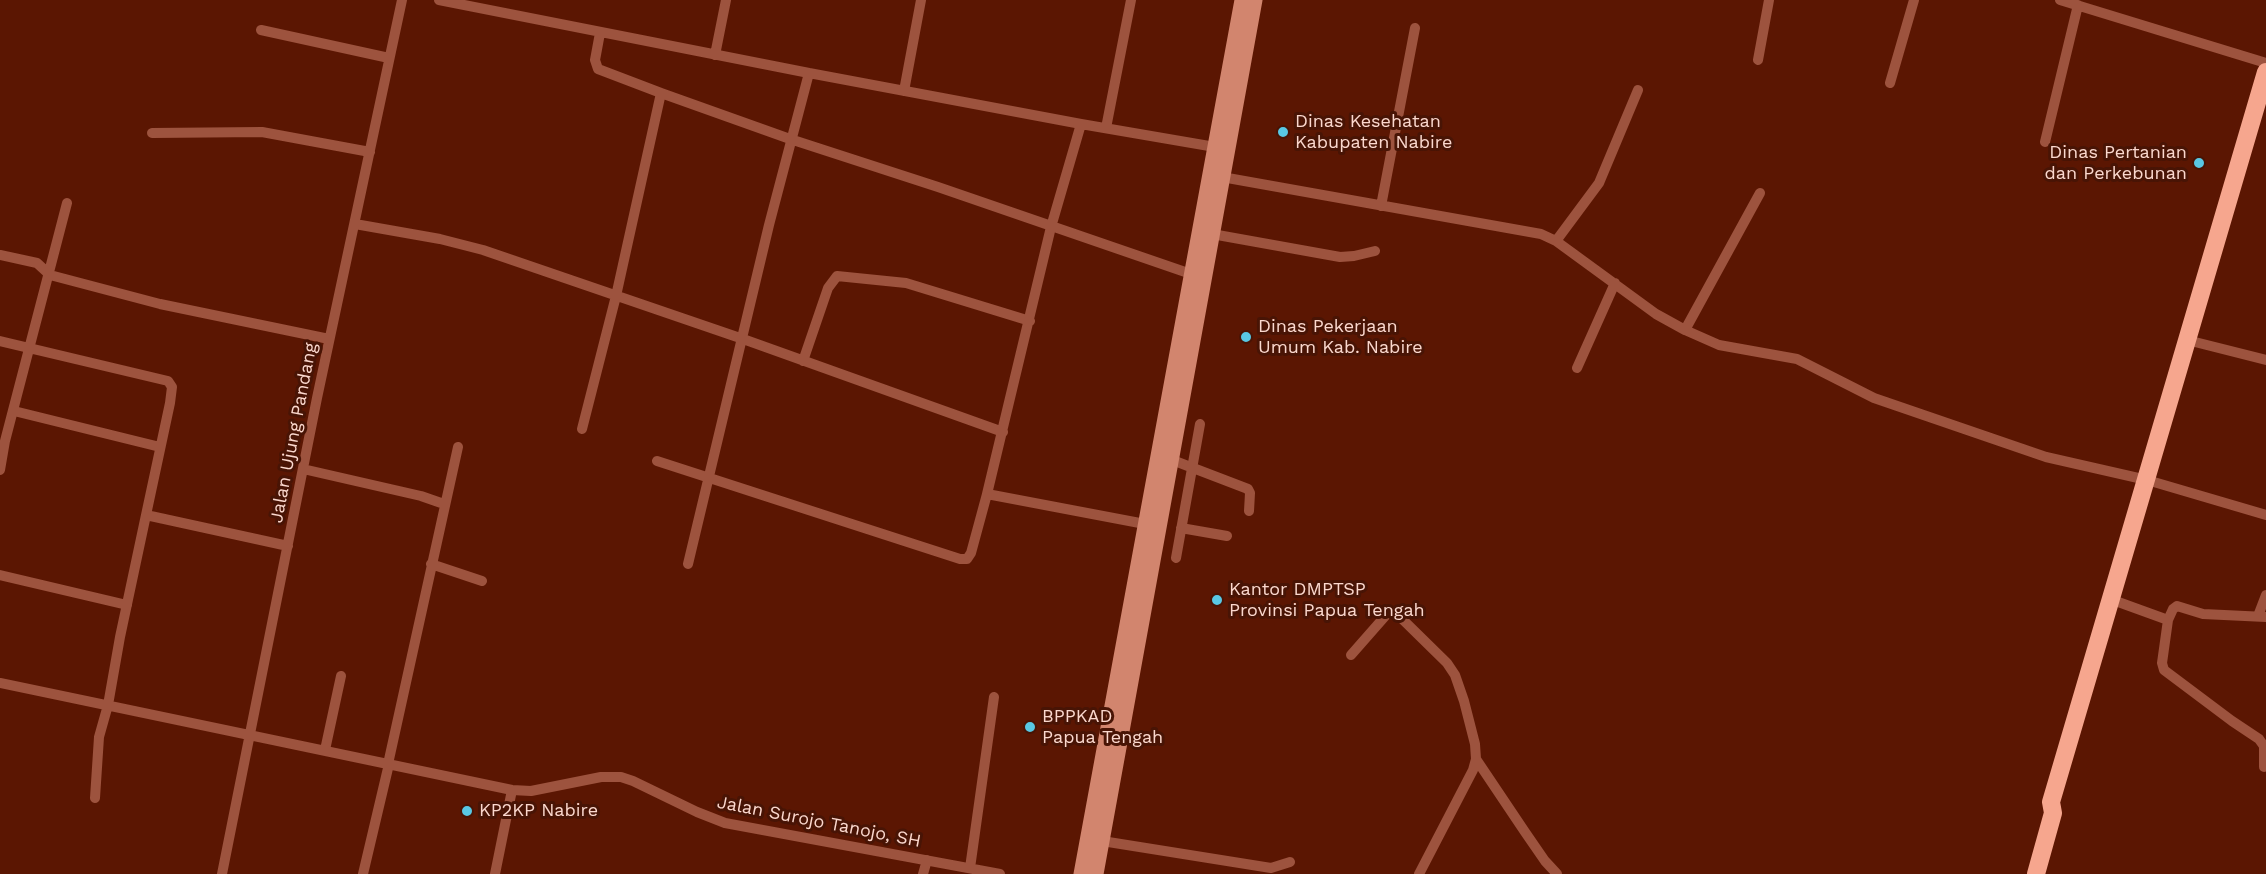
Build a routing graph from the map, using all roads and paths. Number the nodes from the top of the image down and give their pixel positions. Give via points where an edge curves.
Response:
1 (402, 0) edge
2 (439, 0) edge
3 (726, 0) edge
4 (921, 0) edge
5 (1131, 0) edge
6 (1242, 0) edge
7 (1255, 0) edge
8 (1769, 0) edge
9 (1914, 0) edge
10 (2060, 0) edge
11 (2097, 5) edge
12 (2078, 6) junction
13 (1415, 28) dead end
14 (261, 30) dead end
15 (600, 33) junction
16 (715, 55) junction
17 (389, 58) junction
18 (1758, 60) dead end
19 (2266, 63) edge
20 (2266, 72) edge
21 (809, 73) junction
22 (1890, 83) dead end
23 (1638, 90) dead end
24 (904, 92) junction
25 (662, 93) junction
26 (1081, 124) junction
27 (1106, 128) junction
28 (152, 133) dead end
29 (790, 139) junction
30 (2045, 142) dead end
31 (1215, 147) junction
32 (370, 152) junction
33 (1222, 177) junction
34 (1760, 193) dead end
35 (67, 203) dead end
36 (1380, 206) junction
37 (355, 224) junction
38 (1052, 227) junction
39 (1212, 234) junction
40 (1556, 241) junction
41 (1375, 251) dead end
42 (0, 255) edge
43 (1191, 274) junction
44 (50, 275) junction
45 (1615, 283) junction
46 (616, 296) junction
47 (1030, 321) junction
48 (1685, 330) junction
49 (329, 339) junction
50 (743, 339) junction
51 (0, 340) edge
52 (2187, 340) junction
53 (29, 347) junction
54 (2266, 360) edge
55 (803, 361) junction
56 (1577, 368) dead end
57 (14, 411) junction
58 (1200, 424) dead end
59 (582, 429) dead end
60 (1003, 432) junction
61 (3, 440) edge
62 (160, 447) junction
63 (458, 447) dead end
64 (1165, 457) junction
65 (657, 462) dead end
66 (1193, 467) junction
67 (303, 469) junction
68 (0, 470) edge
69 (710, 479) junction
70 (2147, 480) junction
71 (987, 494) junction
72 (444, 504) junction
73 (1250, 511) dead end
74 (146, 515) junction
75 (2266, 515) edge
76 (1145, 524) junction
77 (1181, 528) junction
78 (1227, 536) dead end
79 (288, 546) junction
80 (1176, 558) dead end
81 (431, 564) junction
82 (688, 564) dead end
83 (0, 575) edge
84 (482, 581) dead end
85 (2266, 596) edge
86 (2110, 599) junction
87 (127, 604) junction
88 (2262, 616) edge
89 (2168, 620) junction
90 (1351, 655) dead end
91 (341, 676) dead end
92 (0, 683) edge
93 (994, 697) dead end
94 (108, 705) junction
95 (250, 734) junction
96 (325, 750) junction
97 (1476, 759) junction
98 (389, 764) junction
99 (2264, 767) dead end
100 (512, 790) junction
101 (1104, 791) junction
102 (95, 798) dead end
103 (2051, 802) junction
104 (1102, 842) junction
105 (927, 860) junction
106 (1290, 862) dead end
107 (970, 868) junction
108 (222, 874) edge
109 (363, 874) edge
110 (495, 874) edge
111 (923, 874) edge
112 (1000, 874) edge
113 (1081, 874) edge
114 (1096, 874) edge
115 (1419, 874) edge
116 (1557, 874) edge
117 (2024, 874) edge
118 (2036, 874) edge

1 - 17 street, Jalan Ujung Pandang
2 - 15 street
3 - 16 street
4 - 24 street
5 - 27 street
6 - 31 main road
7 - 33 main road
8 - 18 street
9 - 22 street
10 - 12 street
11 - 12 street
11 - 19 street
12 - 30 street
13 - 36 street
14 - 17 street
15 - 16 street
15 - 25 street via 594,60 598,69
16 - 21 street
17 - 32 street, Jalan Ujung Pandang
20 - 52 highway
21 - 24 street
21 - 29 street
23 - 40 street via 1599,183
24 - 26 street
25 - 29 street
25 - 46 street
26 - 27 street
26 - 38 street
27 - 31 street
28 - 32 street via 262,132
29 - 38 street
29 - 50 street
31 - 43 main road
32 - 37 street, Jalan Ujung Pandang
33 - 36 street
33 - 39 main road
34 - 48 street
35 - 44 street
36 - 40 street via 1541,234
37 - 46 street via 472,247
37 - 49 street, Jalan Ujung Pandang
38 - 43 street
38 - 47 street
39 - 41 street via 1340,257
39 - 64 main road
40 - 45 street
42 - 44 street via 37,263
43 - 64 main road
44 - 49 street via 203,314
44 - 53 street
45 - 48 street
45 - 56 street
46 - 50 street
46 - 59 street
47 - 55 street via 906,283 837,276 828,288
47 - 60 street
48 - 70 street via 1725,347 1797,359 1874,398 2046,457
49 - 67 street, Jalan Ujung Pandang
50 - 55 street
50 - 69 street
51 - 53 street
52 - 54 street
52 - 70 highway
53 - 57 street
53 - 62 street via 168,381 172,387
55 - 60 street
57 - 61 street
57 - 62 street
58 - 66 street
60 - 71 street
61 - 68 street
62 - 74 street
63 - 72 street
64 - 66 street
64 - 76 main road
64 - 101 main road
65 - 69 street
66 - 73 street via 1248,489
66 - 77 street
67 - 72 street
67 - 79 street, Jalan Ujung Pandang
69 - 71 street via 965,560 971,553
69 - 82 street
70 - 75 street
70 - 86 highway
71 - 76 street
72 - 81 street
74 - 79 street
74 - 87 street
76 - 101 main road
77 - 78 street
77 - 80 street
79 - 95 street, Jalan Ujung Pandang
81 - 84 street
81 - 98 street
83 - 87 street
85 - 88 street
86 - 89 street
86 - 103 highway
87 - 94 street
88 - 89 street via 2203,614 2177,606
89 - 99 street via 2164,670 2261,741
90 - 97 street via 1387,614 1396,613 1455,675
91 - 96 street
92 - 94 street, Jalan Surojo Tanojo, SH
93 - 107 street
94 - 95 street, Jalan Surojo Tanojo, SH
94 - 102 street via 99,737
95 - 96 street, Jalan Surojo Tanojo, SH
95 - 108 street, Jalan Ujung Pandang
96 - 98 street, Jalan Surojo Tanojo, SH
97 - 115 street
97 - 116 street
98 - 100 street, Jalan Surojo Tanojo, SH
98 - 109 street
100 - 105 street, Jalan Surojo Tanojo, SH via 531,791 601,777 621,777 725,823
100 - 110 street
101 - 104 main road
101 - 113 main road
103 - 117 highway via 2043,810
103 - 118 highway via 2053,813
104 - 106 street via 1271,868
104 - 114 main road
105 - 107 street, Jalan Surojo Tanojo, SH
105 - 111 street
107 - 112 street, Jalan Surojo Tanojo, SH

